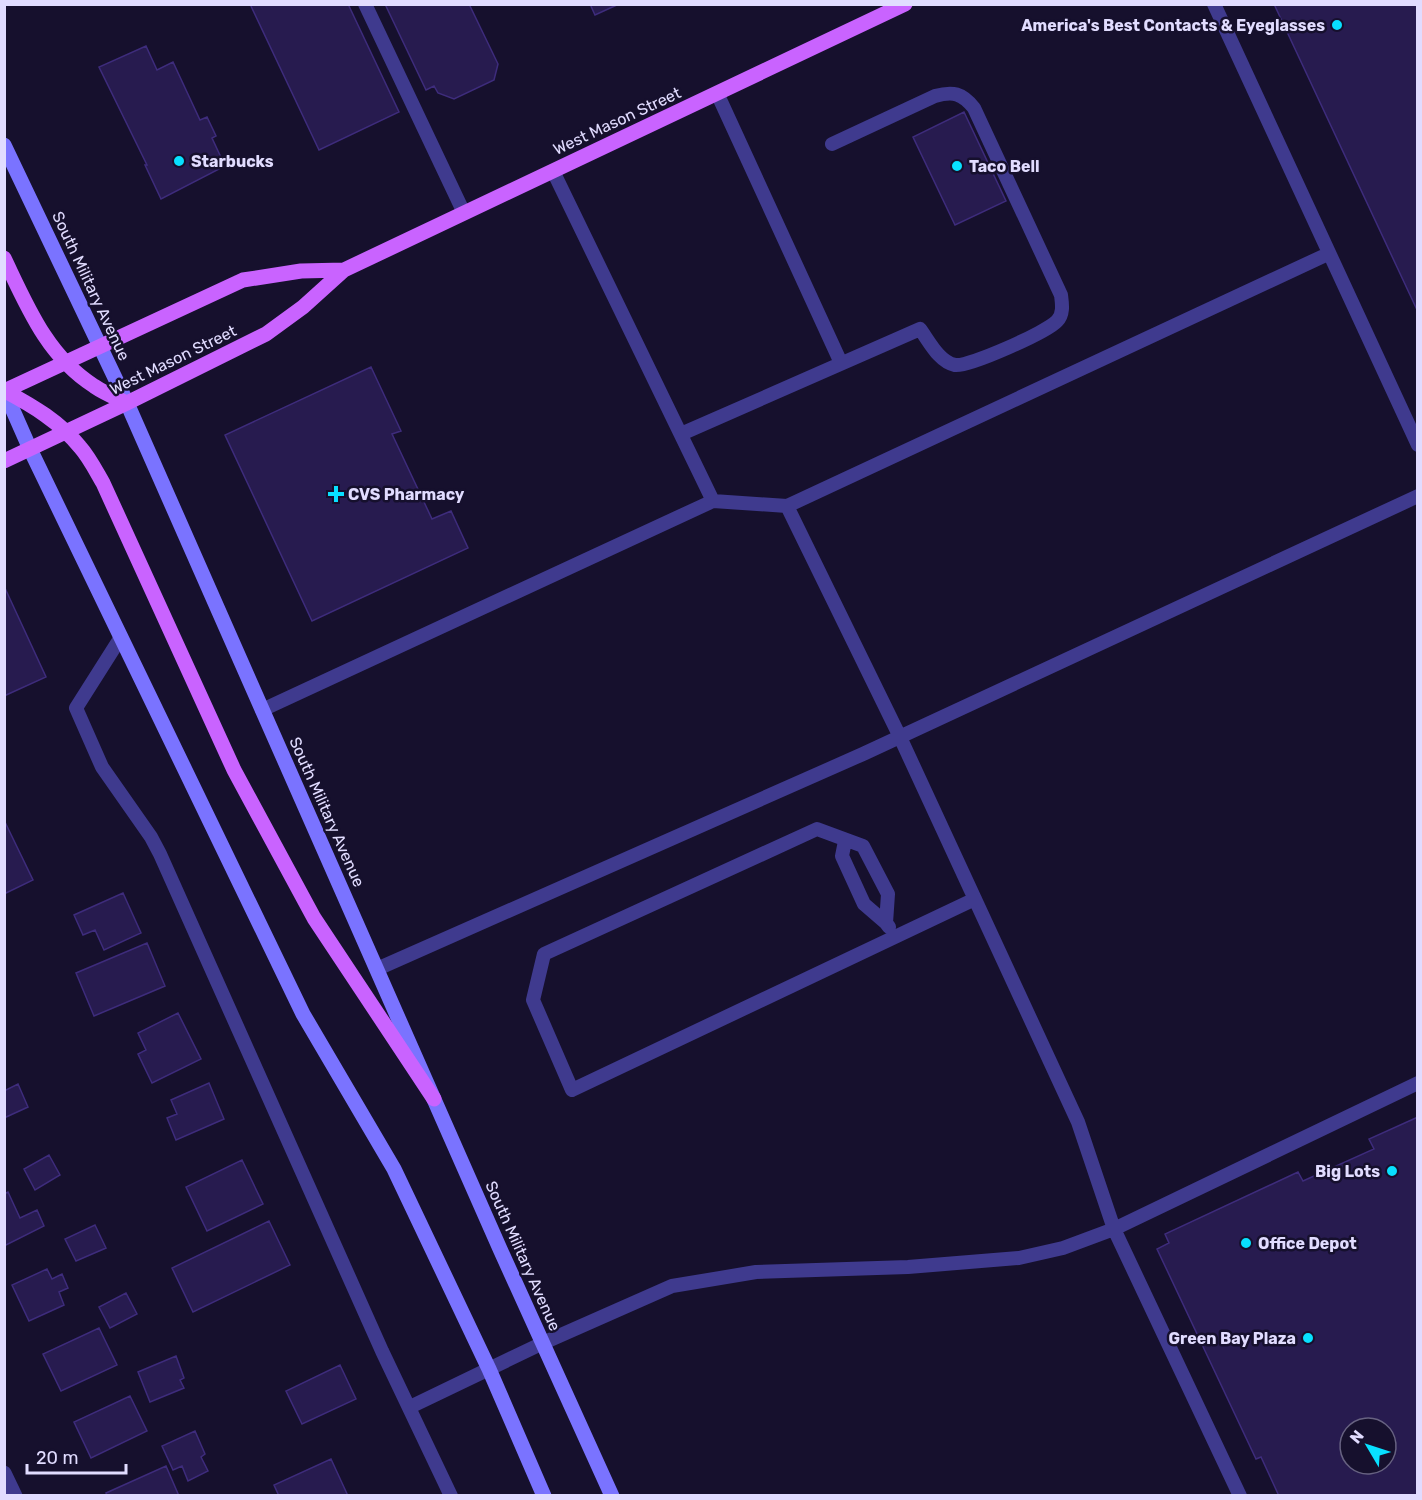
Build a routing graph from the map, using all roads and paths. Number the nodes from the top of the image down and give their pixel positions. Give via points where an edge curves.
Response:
1 (365, 4) edge
2 (905, 4) edge
3 (1214, 4) edge
4 (717, 93) junction
5 (832, 144) dead end
6 (4, 145) edge
7 (553, 171) junction
8 (464, 213) junction
9 (1329, 254) junction
10 (4, 258) edge
11 (344, 270) junction
12 (100, 347) junction
13 (66, 362) junction
14 (842, 363) junction
15 (5, 391) edge
16 (127, 403) junction
17 (65, 432) junction
18 (681, 434) junction
19 (1418, 444) edge
20 (30, 449) junction
21 (4, 460) edge
22 (1418, 496) edge
23 (713, 501) junction
24 (787, 506) junction
25 (121, 637) junction
26 (262, 710) junction
27 (900, 737) junction
28 (845, 841) junction
29 (975, 899) junction
30 (886, 922) junction
31 (893, 937) junction
32 (377, 969) junction
33 (1418, 1083) edge
34 (434, 1099) junction
35 (1114, 1229) junction
36 (543, 1343) junction
37 (489, 1369) junction
38 (410, 1407) junction
39 (4, 1473) edge
40 (15, 1496) edge
41 (451, 1496) edge
42 (544, 1496) edge
43 (612, 1496) edge
44 (1240, 1496) edge

1 - 8 lane
2 - 4 main road, West Mason Street
3 - 9 lane
4 - 7 main road, West Mason Street
4 - 14 lane
5 - 14 lane via 935,96 957,93 967,99 1061,295 1063,308 1059,320 1046,330 972,364 956,366 947,362 920,329
6 - 12 main road, South Military Avenue
7 - 8 main road, West Mason Street
7 - 18 lane
8 - 11 main road, West Mason Street
9 - 19 lane
9 - 24 lane
10 - 13 main road via 32,318 48,344
11 - 12 main road, West Mason Street via 301,271 243,280
11 - 16 main road, West Mason Street via 266,334
12 - 13 main road, West Mason Street
12 - 16 main road, South Military Avenue
13 - 15 main road, West Mason Street
13 - 16 main road via 93,386
14 - 18 lane
15 - 17 main road via 37,408
15 - 20 main road
16 - 17 main road, West Mason Street
16 - 26 main road, South Military Avenue
17 - 20 main road, West Mason Street
17 - 34 main road via 81,447 103,483 234,770 314,918
18 - 23 lane
20 - 21 main road, West Mason Street
20 - 25 main road
22 - 27 lane
23 - 24 lane
23 - 26 lane
24 - 27 lane
25 - 37 main road via 303,1014 394,1169
25 - 38 lane via 76,708 102,767 160,855
26 - 32 main road, South Military Avenue
27 - 29 lane
27 - 32 lane
28 - 30 lane via 842,856 864,904
28 - 30 lane via 863,846 888,894
28 - 31 lane via 818,829 544,954 533,1000 572,1090
29 - 31 lane
29 - 35 lane via 1078,1122
30 - 31 lane
32 - 34 main road, South Military Avenue
33 - 35 lane
34 - 36 main road, South Military Avenue
35 - 36 lane via 1063,1248 1019,1258 908,1267 756,1272 672,1286
35 - 44 lane
36 - 37 lane
36 - 43 main road, South Military Avenue
37 - 38 lane
37 - 42 main road
38 - 41 lane
39 - 40 street

